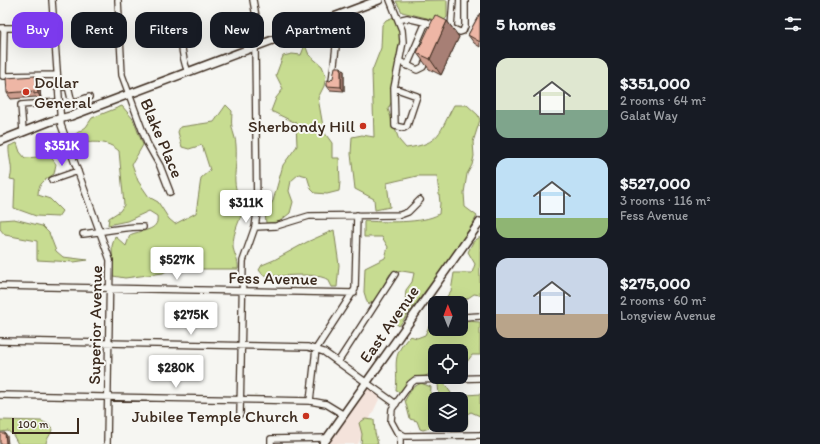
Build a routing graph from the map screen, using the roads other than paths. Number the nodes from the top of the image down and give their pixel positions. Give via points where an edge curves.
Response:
1 (52, 0) edge
2 (118, 0) edge
3 (253, 0) edge
4 (390, 0) edge
5 (453, 0) edge
6 (465, 0) edge
7 (374, 1) edge
8 (52, 12) edge
9 (254, 12) edge
10 (346, 12) edge
11 (398, 20) junction
12 (426, 22) junction
13 (451, 27) junction
14 (2, 28) edge
15 (54, 48) edge
16 (182, 48) edge
17 (250, 48) edge
18 (258, 48) edge
19 (336, 48) edge
20 (430, 51) edge
21 (399, 61) junction
22 (407, 66) junction
23 (188, 72) junction
24 (56, 75) junction
25 (332, 81) edge
26 (57, 88) junction
27 (394, 88) junction
28 (129, 94) junction
29 (89, 97) dead end
30 (58, 102) junction
31 (60, 119) junction
32 (23, 132) junction
33 (0, 141) edge
34 (78, 171) junction
35 (52, 180) dead end
36 (170, 192) dead end
37 (420, 200) dead end
38 (357, 215) junction
39 (480, 222) edge
40 (143, 227) dead end
41 (255, 227) junction
42 (100, 231) junction
43 (83, 234) dead end
44 (395, 274) dead end
45 (0, 286) edge
46 (110, 289) junction
47 (243, 291) junction
48 (354, 293) junction
49 (480, 316) edge
50 (468, 317) edge
51 (0, 341) edge
52 (109, 343) junction
53 (242, 345) junction
54 (316, 349) junction
55 (338, 362) junction
56 (480, 378) edge
57 (367, 382) junction
58 (0, 395) edge
59 (108, 397) junction
60 (241, 399) junction
61 (310, 401) junction
62 (396, 404) junction
63 (240, 414) dead end
64 (344, 415) junction
65 (400, 433) junction
66 (480, 435) edge
67 (325, 441) edge
68 (107, 444) edge
69 (271, 444) edge
70 (400, 444) edge

1 - 8 street, Superior Avenue
2 - 28 street, Blake Place via 122,75
3 - 9 street
4 - 11 street
5 - 13 street
6 - 13 street via 463,31
7 - 10 main road
11 - 12 street via 407,18
11 - 21 street via 403,42
12 - 13 street via 441,28
12 - 22 street
14 - 24 street via 3,76
15 - 24 street, Superior Avenue
16 - 23 street
17 - 23 main road
18 - 41 street
19 - 25 street
20 - 22 street via 420,69
21 - 22 street
21 - 27 street
23 - 28 main road
24 - 26 street, Superior Avenue
26 - 29 street via 68,86 72,103
26 - 30 street, Superior Avenue
27 - 27 street via 395,126 404,128 407,126 417,96
28 - 31 main road
28 - 36 street, Blake Place via 147,143
30 - 31 street, Superior Avenue
30 - 32 street via 21,105
31 - 32 main road
31 - 34 street, Superior Avenue
32 - 33 main road
34 - 35 street
34 - 42 street, Superior Avenue
37 - 38 street via 408,212 396,215
38 - 41 street via 310,216 276,226
38 - 48 street
39 - 57 main road, East Avenue
40 - 42 street via 132,226
41 - 47 street via 243,261
42 - 43 street
42 - 46 street, Superior Avenue via 110,260
44 - 55 street
45 - 46 street, Fess Avenue via 44,285
46 - 47 street, Fess Avenue
46 - 52 street, Superior Avenue
47 - 48 street, Fess Avenue
47 - 53 street
48 - 54 street
49 - 50 street
51 - 52 street
52 - 53 street
52 - 59 street, Superior Avenue
53 - 54 street via 308,346
53 - 60 street
54 - 55 street
54 - 61 street
55 - 57 street
56 - 62 street via 415,380
57 - 62 street
57 - 64 main road, East Avenue
58 - 59 street
59 - 60 street
59 - 68 street, Superior Avenue
60 - 61 street
60 - 63 street
61 - 64 street via 326,404
62 - 65 street via 391,412 391,421
64 - 67 main road, East Avenue
65 - 66 street via 405,436
65 - 70 street
67 - 69 street via 271,439

